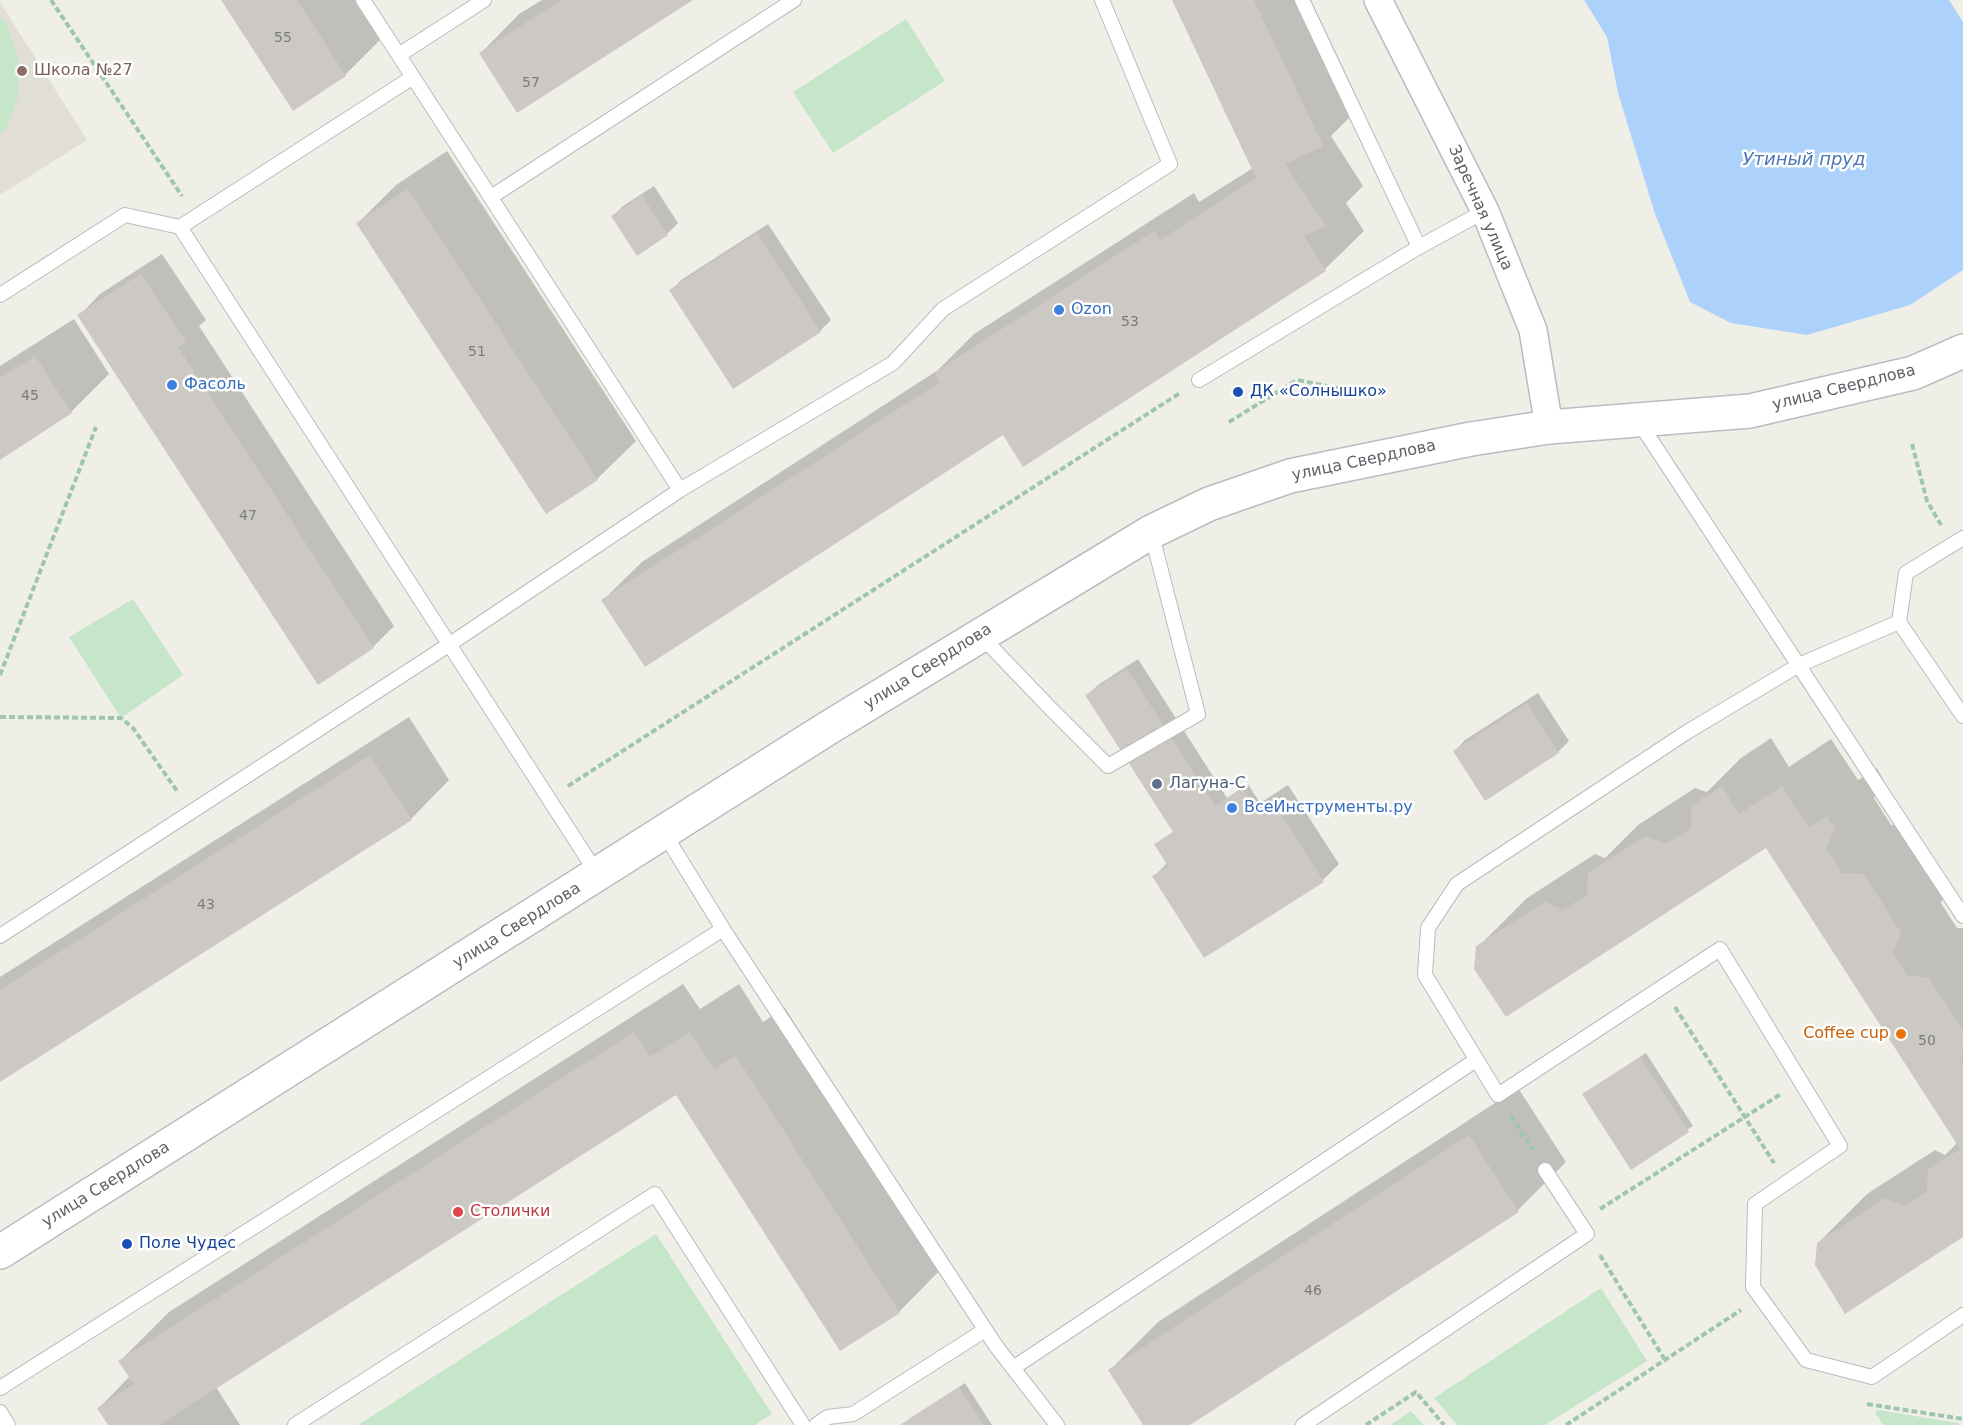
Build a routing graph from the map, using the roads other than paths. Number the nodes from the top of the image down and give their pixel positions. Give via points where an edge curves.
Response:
1 (363, 0) edge
2 (484, 0) edge
3 (794, 0) edge
4 (1102, 0) edge
5 (1302, 0) edge
6 (1378, 0) edge
7 (399, 55) junction
8 (413, 77) junction
9 (491, 197) junction
10 (1485, 212) junction
11 (180, 227) junction
12 (1419, 247) junction
13 (0, 295) edge
14 (1963, 351) edge
15 (1199, 380) road end
16 (1638, 420) junction
17 (1549, 427) junction
18 (680, 490) junction
19 (1151, 532) junction
20 (1958, 541) edge
21 (1899, 622) junction
22 (980, 634) junction
23 (450, 644) junction
24 (1799, 665) junction
25 (1963, 716) edge
26 (664, 833) junction
27 (598, 875) junction
28 (1963, 916) edge
29 (723, 928) junction
30 (0, 936) edge
31 (1476, 1060) junction
32 (1545, 1170) road end
33 (0, 1252) edge
34 (1963, 1315) edge
35 (985, 1330) junction
36 (1013, 1368) junction
37 (0, 1388) edge
38 (0, 1412) edge
39 (831, 1421) edge
40 (8, 1425) edge
41 (295, 1425) edge
42 (803, 1425) edge
43 (816, 1425) edge
44 (1057, 1425) edge
45 (1303, 1425) edge

1 - 7 lane
2 - 7 lane
3 - 9 lane
4 - 18 lane via 1170,164 943,309 893,363
5 - 12 lane
6 - 10 street, Заречная улица
7 - 8 lane
8 - 9 lane
8 - 11 lane
9 - 18 lane
10 - 12 lane
10 - 17 street, Заречная улица via 1533,330
11 - 13 lane via 125,215
11 - 23 lane
12 - 15 lane
14 - 16 main road, улица Свердлова via 1913,373 1750,411
16 - 17 main road, улица Свердлова
16 - 24 lane
17 - 19 main road, улица Свердлова via 1290,476 1209,504
18 - 23 lane
19 - 22 main road, улица Свердлова
19 - 22 lane via 1198,714 1108,766
20 - 21 lane via 1906,573
21 - 24 lane
21 - 25 lane
22 - 26 main road, улица Свердлова
23 - 27 lane
23 - 30 lane
24 - 28 lane
24 - 31 lane via 1687,732 1457,884 1428,928 1425,975
26 - 27 main road, улица Свердлова
26 - 29 lane
27 - 33 main road, улица Свердлова
29 - 35 lane
29 - 37 lane
31 - 34 lane via 1498,1095 1720,949 1840,1146 1755,1204 1753,1287 1806,1360 1872,1377
31 - 36 lane
32 - 45 lane via 1587,1234
35 - 36 lane
35 - 39 lane via 853,1414
36 - 44 lane
38 - 40 lane
39 - 43 lane
41 - 42 lane via 656,1194

